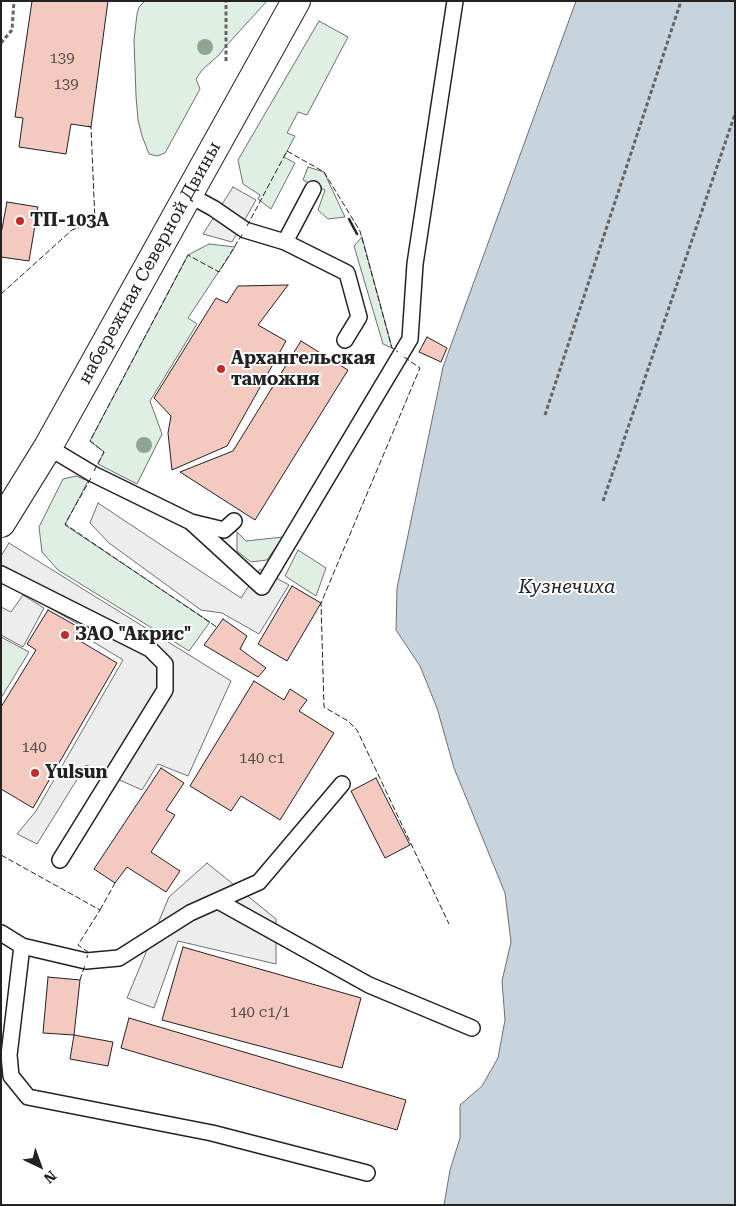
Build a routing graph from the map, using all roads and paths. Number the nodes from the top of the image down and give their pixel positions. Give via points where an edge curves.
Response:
1 (14, 1) edge
2 (226, 1) edge
3 (296, 1) edge
4 (455, 1) edge
5 (681, 1) edge
6 (1, 43) edge
7 (226, 67) dead end
8 (735, 114) edge
9 (313, 190) dead end
10 (189, 195) junction
11 (285, 242) junction
12 (345, 340) dead end
13 (545, 415) dead end
14 (48, 447) junction
15 (603, 501) dead end
16 (234, 521) dead end
17 (191, 522) junction
18 (1, 524) edge
19 (1, 574) edge
20 (342, 784) dead end
21 (60, 860) dead end
22 (218, 901) junction
23 (1, 933) edge
24 (22, 946) junction
25 (472, 1028) dead end
26 (6, 1081) edge
27 (367, 1174) dead end

1 - 6 path via 12,30
2 - 7 path
3 - 10 street, набережная Северной Двины
4 - 17 lane via 415,264 410,339 262,587
5 - 13 path
8 - 15 path
9 - 11 lane
10 - 11 lane via 245,230
10 - 14 street, набережная Северной Двины
11 - 12 lane via 347,273 359,317
14 - 17 lane via 93,474
14 - 18 street, набережная Северной Двины
16 - 17 lane via 224,530
19 - 21 lane via 150,649 165,664 165,690
20 - 22 lane via 259,882
22 - 24 lane via 190,913 119,958 86,961
22 - 25 lane via 369,985
23 - 24 lane
24 - 26 lane
26 - 27 lane via 28,1096 212,1133

